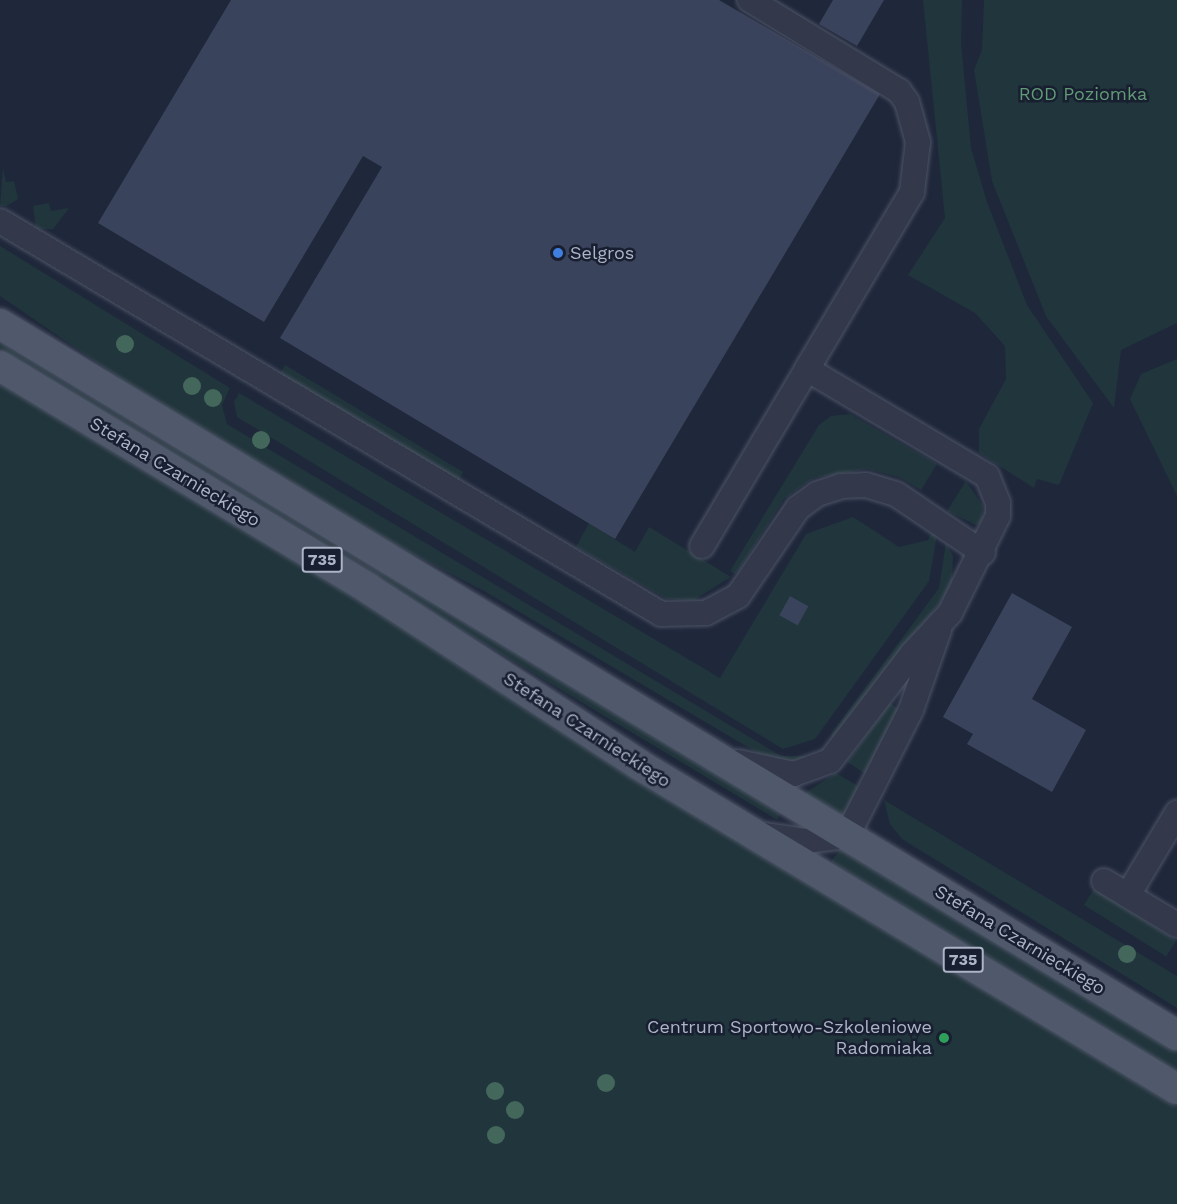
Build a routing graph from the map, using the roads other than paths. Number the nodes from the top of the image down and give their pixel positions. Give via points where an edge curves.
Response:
1 (750, 0) edge
2 (0, 221) edge
3 (0, 324) edge
4 (0, 366) edge
5 (807, 369) junction
6 (702, 546) dead end
7 (983, 553) junction
8 (939, 630) junction
9 (716, 756) junction
10 (1177, 813) edge
11 (749, 832) junction
12 (847, 836) junction
13 (1104, 881) dead end
14 (1128, 895) junction
15 (1177, 925) edge
16 (1177, 1035) edge
17 (1177, 1089) edge

1 - 5 lane via 899,92 907,102 918,142 912,192
2 - 7 lane via 661,614 695,615 727,603 758,573 798,508 817,494 842,486 866,485 896,494
3 - 9 main road, Stefana Czarnieckiego / 735
4 - 11 main road, Stefana Czarnieckiego / 735 via 379,595
5 - 6 lane
5 - 7 lane via 987,476 998,503 998,516
7 - 8 lane
8 - 9 lane via 912,654 840,751 818,768 781,773
8 - 12 lane via 911,710
9 - 12 main road, Stefana Czarnieckiego / 735
10 - 14 lane
11 - 12 lane via 806,841
11 - 17 main road, Stefana Czarnieckiego / 735
12 - 16 main road, Stefana Czarnieckiego / 735
13 - 14 lane
14 - 15 lane

